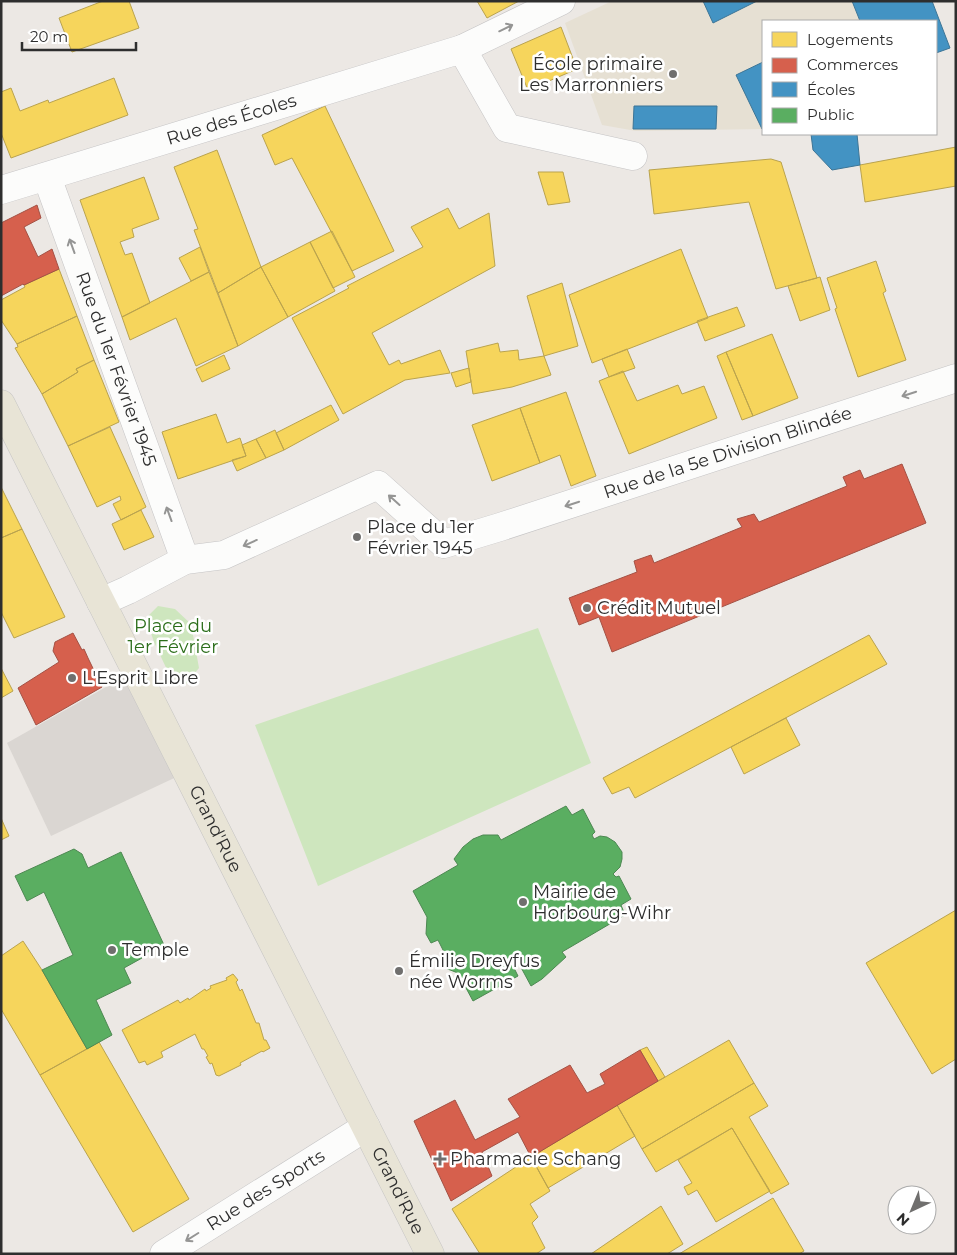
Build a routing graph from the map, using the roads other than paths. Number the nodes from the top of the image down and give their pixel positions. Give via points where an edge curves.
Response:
1 (562, 1) edge
2 (462, 49) junction
3 (633, 156) dead end
4 (47, 177) junction
5 (1, 190) edge
6 (956, 378) edge
7 (1, 404) edge
8 (185, 560) junction
9 (101, 602) junction
10 (366, 1127) junction
11 (164, 1254) edge
12 (430, 1254) edge

2 -> 1 street, Rue des Écoles
2 - 3 street via 507,128
2 - 4 street, Rue des Écoles
4 - 5 street, Rue des Écoles
8 -> 4 street, Rue du 1er Février 1945
6 -> 8 street, Rue de la 5e Division Blindée via 444,544 378,485 224,555
7 - 9 main road, Grand'Rue
8 - 9 street
9 - 10 main road, Grand'Rue
10 -> 11 street, Rue des Sports
10 - 12 main road, Grand'Rue

